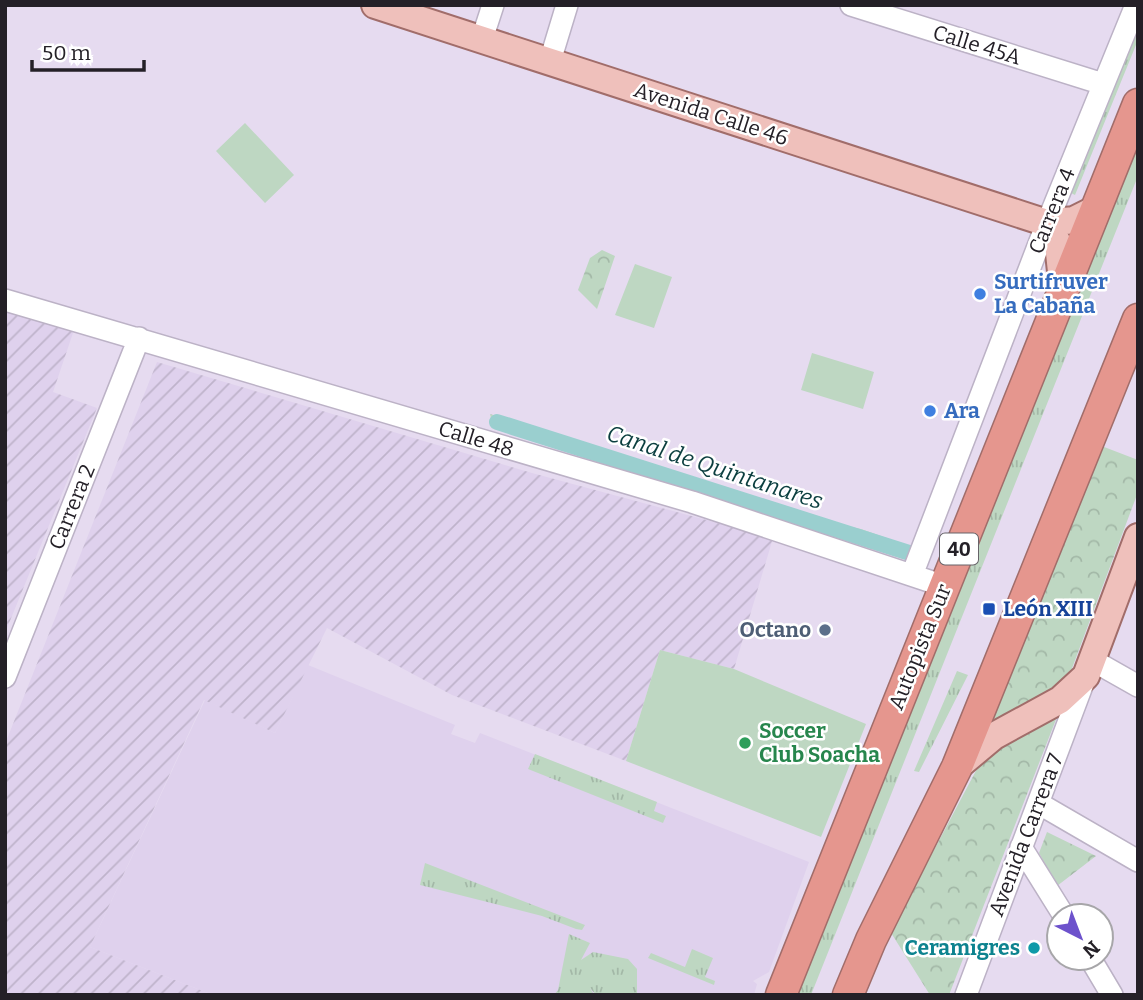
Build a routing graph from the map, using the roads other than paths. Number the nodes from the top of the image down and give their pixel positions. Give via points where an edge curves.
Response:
1 (375, 5) edge
2 (493, 5) edge
3 (567, 5) edge
4 (851, 5) edge
5 (1136, 5) edge
6 (482, 40) junction
7 (550, 61) junction
8 (1102, 84) junction
9 (1138, 104) edge
10 (1096, 209) junction
11 (1047, 223) junction
12 (1063, 293) junction
13 (5, 299) edge
14 (1138, 319) edge
15 (139, 338) junction
16 (1138, 537) edge
17 (912, 575) junction
18 (944, 586) junction
19 (1089, 668) junction
20 (5, 677) edge
21 (1138, 686) edge
22 (957, 767) junction
23 (1038, 803) junction
24 (1021, 848) junction
25 (1138, 861) edge
26 (1055, 902) edge
27 (1098, 972) edge
28 (781, 995) edge
29 (848, 995) edge
30 (967, 995) edge
31 (1112, 995) edge

1 - 6 main road, Avenida Calle 46
2 - 6 street
3 - 7 street
4 - 8 street, Calle 45A
5 - 8 street, Carrera 4
6 - 7 main road, Avenida Calle 46
7 - 11 main road, Avenida Calle 46
8 - 11 street, Carrera 4
9 - 10 highway, Autopista Sur / 40
10 - 11 main road via 1074,220
10 - 12 highway, Autopista Sur / 40
11 - 12 main road via 1058,243
11 - 17 street, Carrera 4
12 - 18 highway, Autopista Sur / 40
13 - 15 street, Calle 48
14 - 22 highway
15 - 17 street, Calle 48 via 692,502
15 - 20 street, Carrera 2
16 - 19 main road, Avenida Carrera 7
17 - 18 street, Calle 48
18 - 28 highway, Autopista Sur / 40
19 - 21 street
19 - 22 main road, Avenida Carrera 7 via 1060,700 994,736
19 - 23 street, Avenida Carrera 7
22 - 29 highway
23 - 24 street, Avenida Carrera 7
23 - 25 street
24 - 26 street
24 - 30 street, Avenida Carrera 7
27 - 31 street

